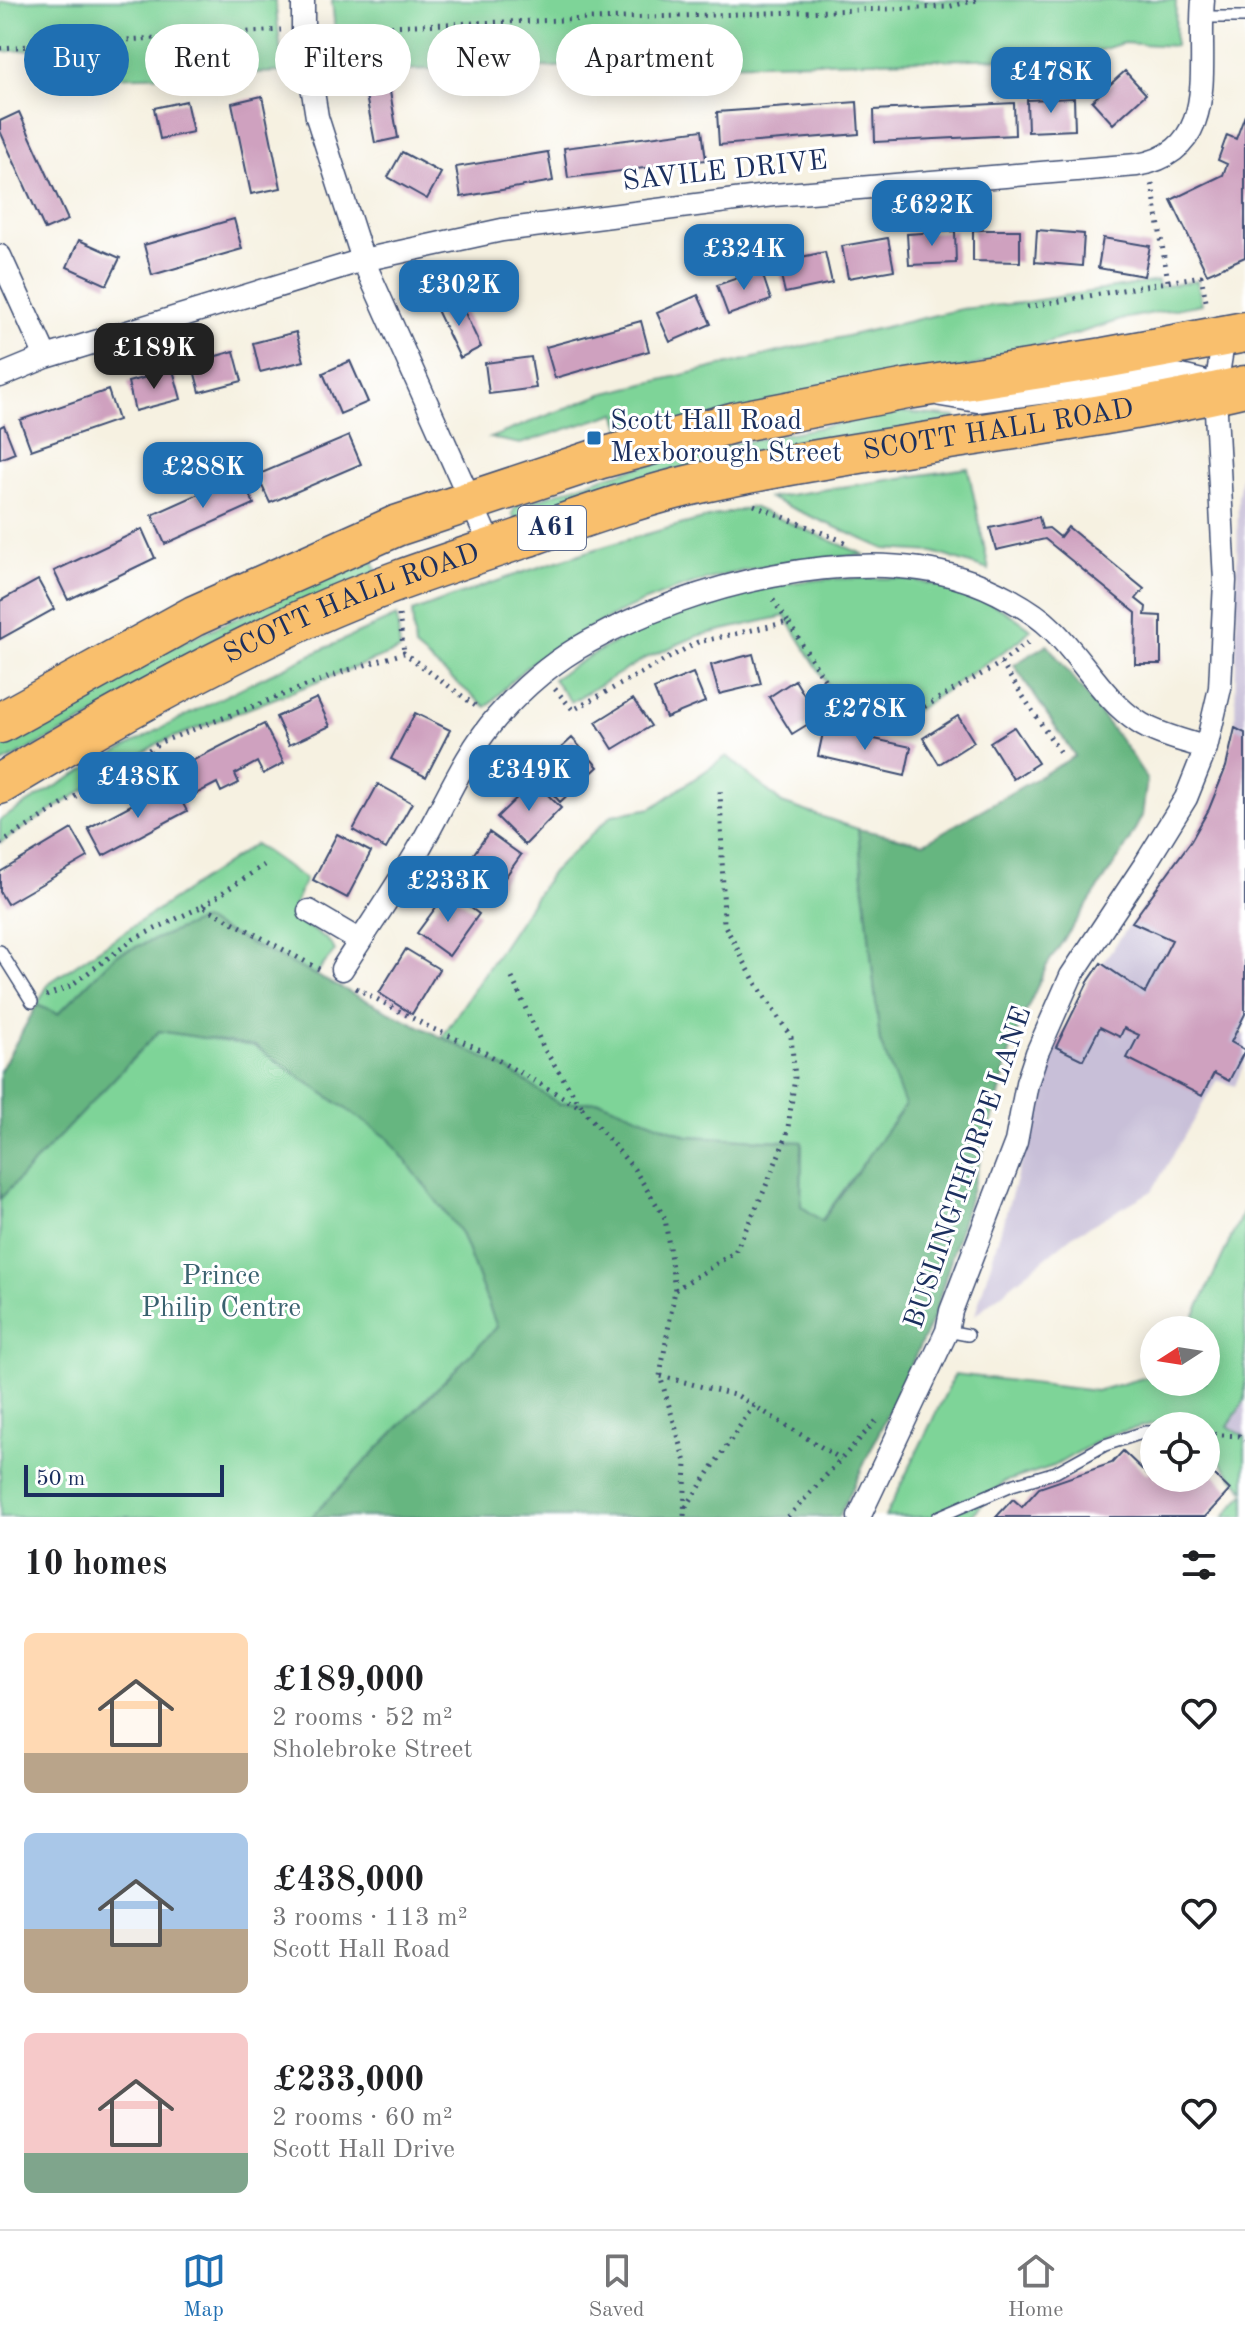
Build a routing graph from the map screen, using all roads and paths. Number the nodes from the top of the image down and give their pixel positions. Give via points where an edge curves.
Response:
1 (303, 0) edge
2 (977, 0) edge
3 (1202, 8) edge
4 (1245, 17) edge
5 (303, 24) edge
6 (411, 25) edge
7 (275, 31) edge
8 (0, 48) edge
9 (314, 96) edge
10 (1148, 163) junction
11 (0, 256) edge
12 (363, 260) junction
13 (1168, 281) junction
14 (1027, 307) dead end
15 (1226, 327) edge
16 (46, 357) junction
17 (0, 376) edge
18 (907, 389) junction
19 (1230, 389) edge
20 (472, 499) junction
21 (747, 502) dead end
22 (492, 549) junction
23 (896, 566) junction
24 (401, 620) dead end
25 (1050, 626) junction
26 (404, 653) junction
27 (1001, 663) junction
28 (541, 673) junction
29 (494, 720) junction
30 (0, 723) edge
31 (1206, 748) junction
32 (1061, 754) dead end
33 (0, 784) edge
34 (720, 787) dead end
35 (0, 844) edge
36 (264, 865) dead end
37 (203, 906) junction
38 (309, 911) dead end
39 (360, 941) junction
40 (0, 951) edge
41 (338, 975) junction
42 (512, 978) dead end
43 (32, 1002) joint
44 (582, 1108) junction
45 (675, 1290) junction
46 (660, 1376) junction
47 (754, 1405) junction
48 (882, 1415) dead end
49 (1140, 1434) edge
50 (1220, 1435) edge
51 (1245, 1440) edge
52 (841, 1459) junction
53 (684, 1513) edge
54 (788, 1517) edge
55 (859, 1517) edge
56 (938, 1517) edge

1 - 5 street
2 - 6 path via 947,7
3 - 4 lane
3 - 10 street, SAVILE DRIVE via 1199,113 1191,133 1176,149
7 - 8 path
9 - 12 street
10 - 12 street, SAVILE DRIVE via 622,213 502,230
10 - 13 path
11 - 16 street
12 - 16 street, SAVILE DRIVE
12 - 20 street
13 - 14 path
13 - 15 path via 1201,276
15 - 18 highway, SCOTT HALL ROAD / A61
15 - 19 street, BUSLINGTHORPE LANE
16 - 17 street, SAVILE DRIVE
18 - 19 street, SCOTT HALL ROAD via 977,401 1153,376 1192,377
18 - 20 highway, SCOTT HALL ROAD / A61 via 736,422
19 - 22 highway, SCOTT HALL ROAD / A61 via 702,483
19 - 31 street, BUSLINGTHORPE LANE via 1220,688
20 - 22 street
20 - 30 highway, SCOTT HALL ROAD / A61 via 396,526 194,616
21 - 23 path
22 - 33 highway, SCOTT HALL ROAD / A61 via 310,617 90,730
23 - 25 street via 963,579
23 - 28 street via 829,568 697,594 589,641
24 - 26 path
25 - 27 path
25 - 31 street via 1138,723
26 - 29 path
26 - 35 path via 161,742
27 - 28 path via 908,716 841,706 788,622 698,642 573,710
27 - 32 path
28 - 29 street
29 - 39 street
31 - 55 street, BUSLINGTHORPE LANE via 1186,798 1071,976 1037,1053 1016,1142 951,1311 958,1333
34 - 45 path via 724,924 791,1037 795,1077 787,1135 735,1252
36 - 37 path
37 - 41 path
37 - 43 path via 134,939 70,986
38 - 39 street
39 - 41 street
40 - 43 lane
41 - 44 path
42 - 44 path via 544,1049
44 - 45 path via 634,1169 665,1218
45 - 46 path
46 - 47 path
46 - 53 path via 686,1462
47 - 52 path
47 - 53 path
48 - 52 path
49 - 56 lane
50 - 51 path
52 - 54 path

